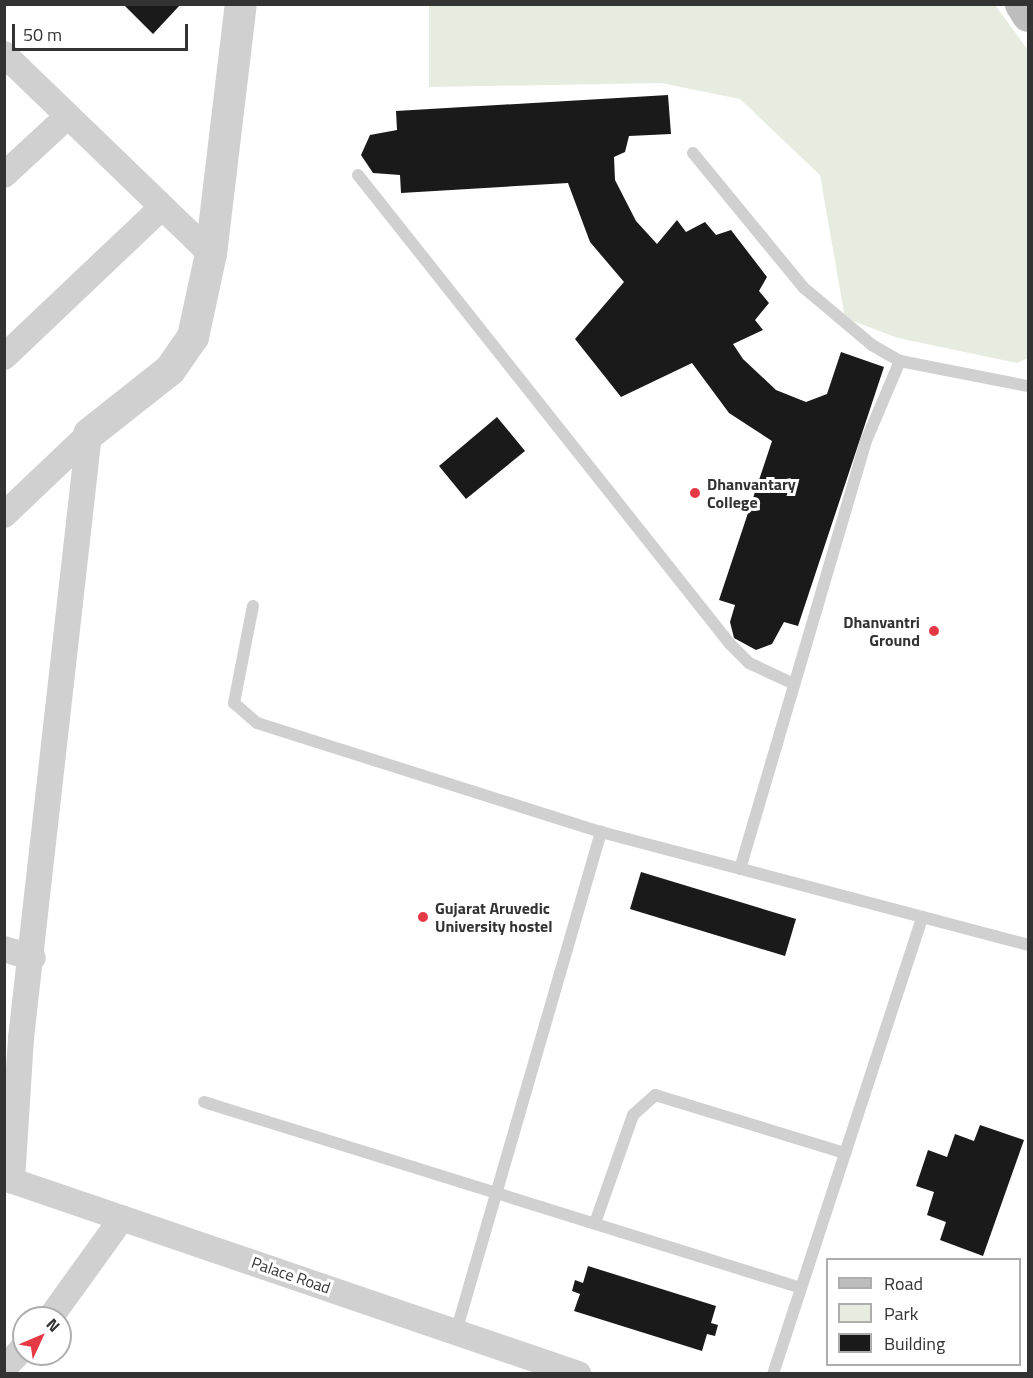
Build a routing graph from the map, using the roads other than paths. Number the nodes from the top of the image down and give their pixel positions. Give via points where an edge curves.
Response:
1 (241, 4) edge
2 (1021, 4) edge
3 (1029, 15) edge
4 (4, 54) edge
5 (68, 116) junction
6 (693, 153) dead end
7 (4, 175) edge
8 (358, 175) dead end
9 (161, 208) junction
10 (211, 255) junction
11 (4, 357) edge
12 (900, 361) junction
13 (1029, 386) edge
14 (89, 434) junction
15 (4, 515) edge
16 (253, 606) dead end
17 (794, 684) junction
18 (601, 832) junction
19 (740, 869) junction
20 (922, 917) junction
21 (1029, 945) edge
22 (4, 949) edge
23 (33, 958) junction
24 (204, 1102) dead end
25 (845, 1153) junction
26 (8, 1179) edge
27 (496, 1192) junction
28 (122, 1218) junction
29 (595, 1223) junction
30 (801, 1288) junction
31 (59, 1306) edge
32 (456, 1332) junction
33 (578, 1374) edge
34 (773, 1374) edge

1 - 10 street
2 - 3 main road
4 - 5 street
5 - 7 street
5 - 9 street
6 - 12 lane via 804,288 872,345
8 - 17 lane via 730,644 749,663
9 - 10 street
9 - 11 street
10 - 14 street via 193,337 170,370
12 - 13 lane
12 - 17 lane via 866,441
14 - 15 street
14 - 23 street
16 - 18 lane via 234,687 234,703 243,714
17 - 19 lane
18 - 19 lane
18 - 27 lane
19 - 20 lane
20 - 21 lane
20 - 25 lane
22 - 23 street
23 - 26 street
24 - 27 lane
25 - 29 lane via 655,1095 633,1115
25 - 30 lane
26 - 28 street, Palace Road
27 - 29 lane
27 - 32 lane
28 - 31 street
28 - 32 street, Palace Road
29 - 30 lane
30 - 34 lane
32 - 33 street, Palace Road

